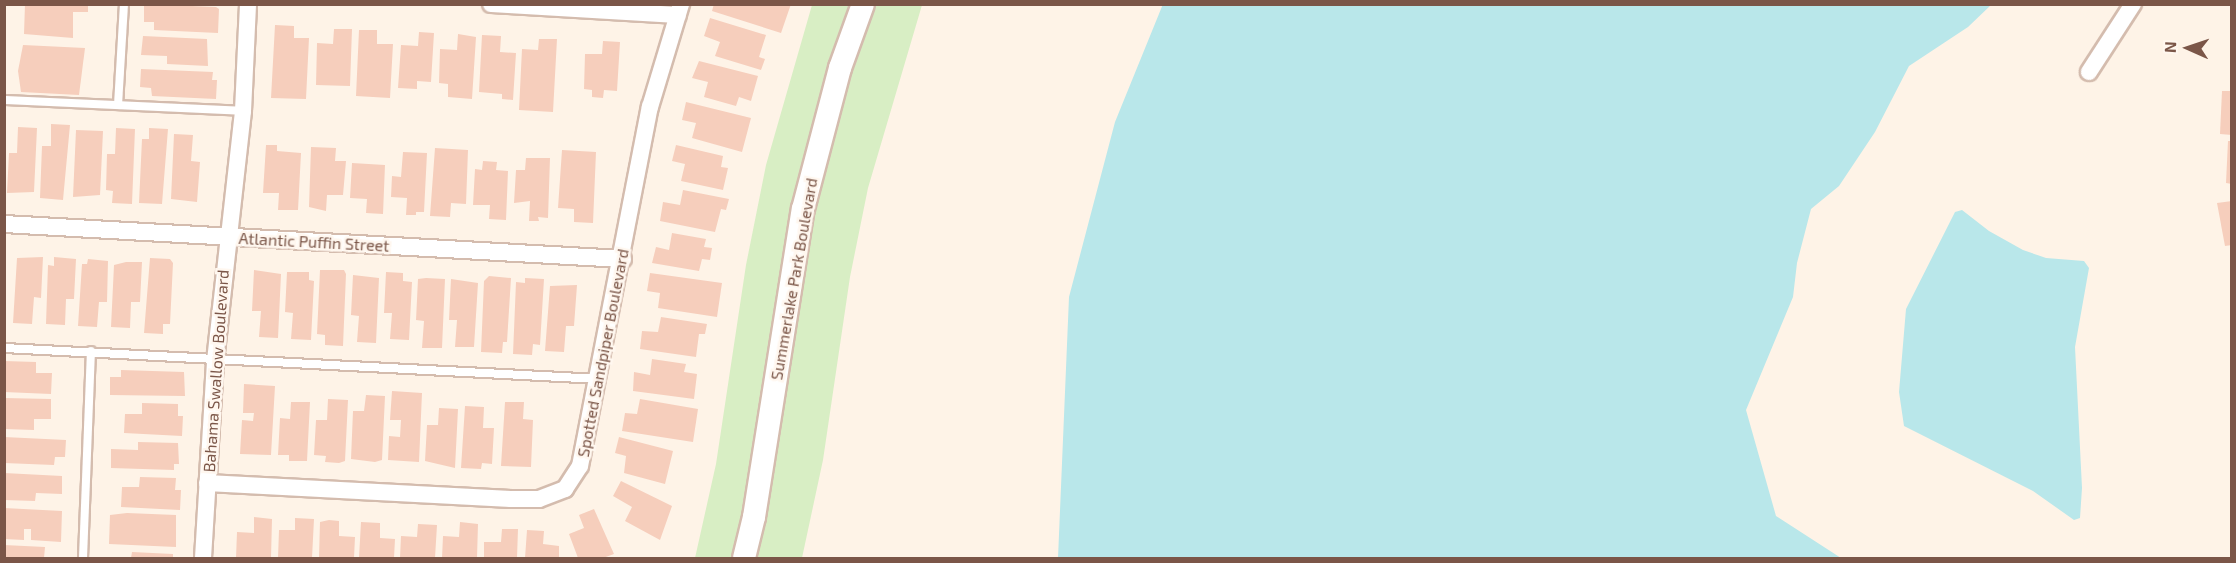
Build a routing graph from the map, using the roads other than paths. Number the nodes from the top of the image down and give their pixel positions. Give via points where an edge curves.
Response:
1 (124, 4) edge
2 (248, 4) edge
3 (491, 4) edge
4 (863, 4) edge
5 (2133, 4) edge
6 (680, 10) edge
7 (2089, 72) dead end
8 (4, 100) edge
9 (118, 105) junction
10 (243, 111) junction
11 (4, 224) edge
12 (227, 237) junction
13 (623, 259) junction
14 (4, 348) edge
15 (91, 351) junction
16 (215, 361) junction
17 (600, 379) junction
18 (207, 483) junction
19 (83, 558) edge
20 (203, 558) edge
21 (744, 558) edge

1 - 9 lane
2 - 10 street, Bahama Swallow Boulevard
3 - 6 street
4 - 21 main road, Summerlake Park Boulevard via 840,68 803,209 754,517
5 - 7 street
6 - 13 street, Spotted Sandpiper Boulevard via 650,107
8 - 9 lane
9 - 10 lane
10 - 12 street, Bahama Swallow Boulevard
11 - 12 street, Atlantic Puffin Street
12 - 13 street, Atlantic Puffin Street
12 - 16 street, Bahama Swallow Boulevard
13 - 17 street, Spotted Sandpiper Boulevard
14 - 15 lane
15 - 16 lane via 189,355
15 - 19 lane
16 - 17 lane
16 - 18 street, Bahama Swallow Boulevard
17 - 18 street, Spotted Sandpiper Boulevard via 580,466 565,489 539,499
18 - 20 street, Bahama Swallow Boulevard

